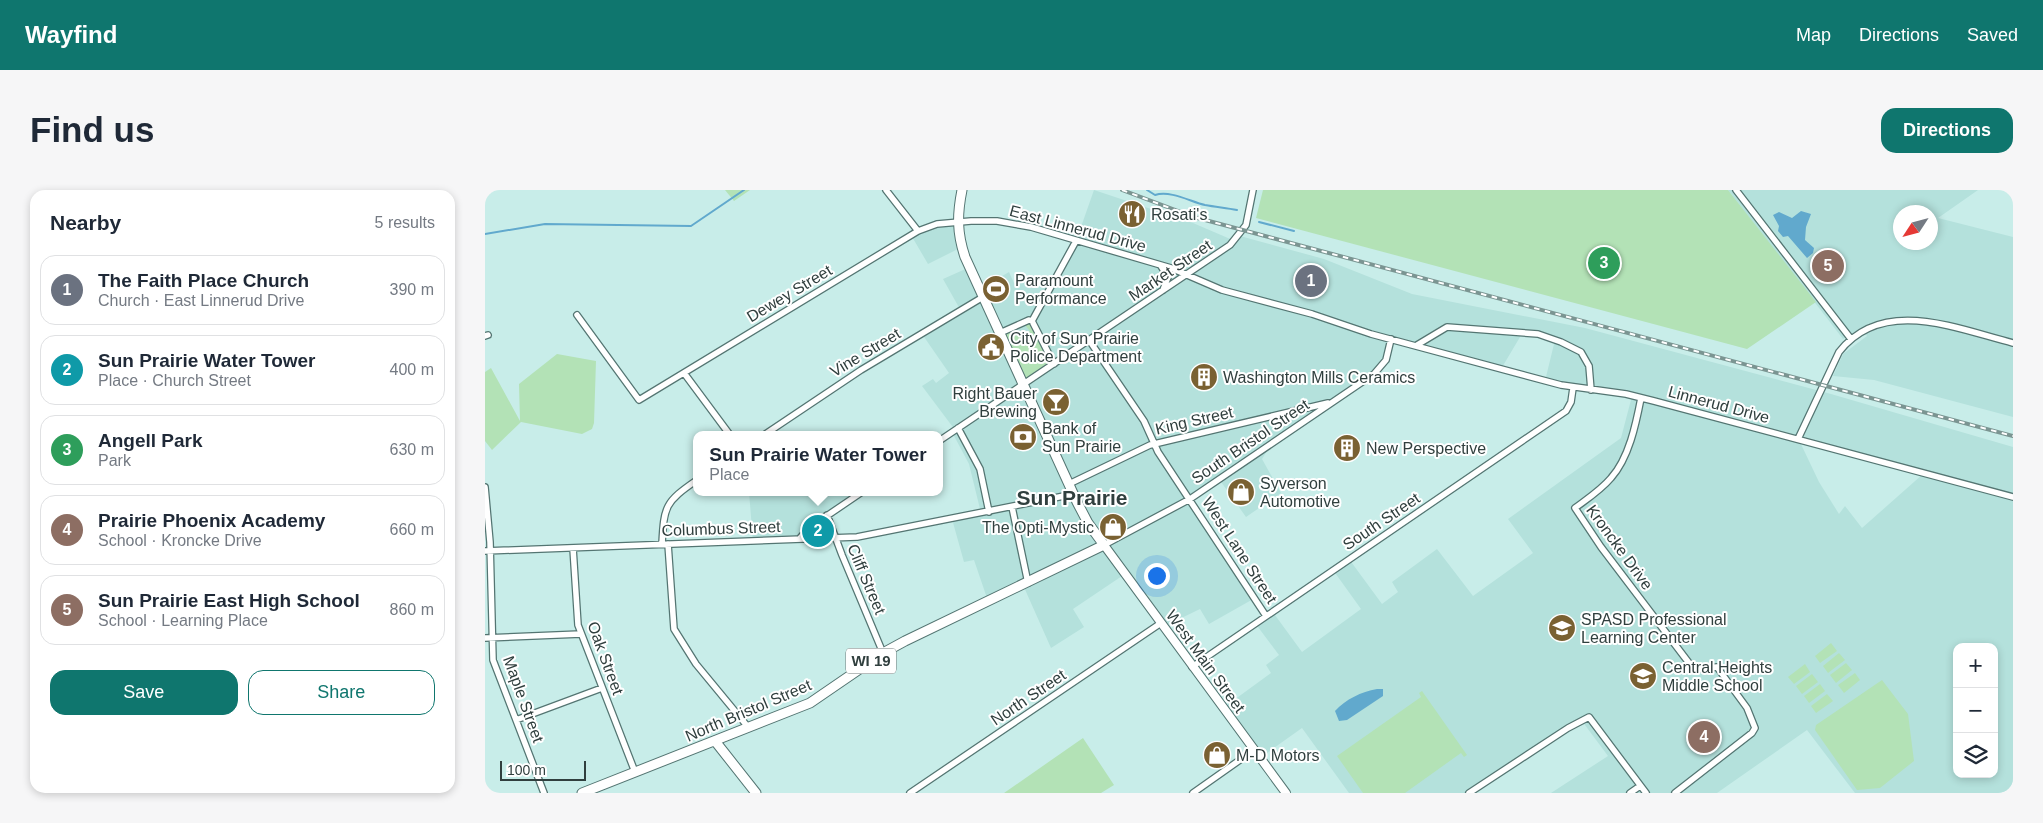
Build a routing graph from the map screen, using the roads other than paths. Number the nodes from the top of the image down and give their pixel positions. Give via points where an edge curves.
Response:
1 (887, 190) edge
2 (962, 190) edge
3 (1253, 190) edge
4 (1736, 190) edge
5 (957, 223) junction
6 (918, 231) junction
7 (1076, 241) junction
8 (1161, 266) junction
9 (1188, 275) junction
10 (1161, 293) junction
11 (983, 297) junction
12 (577, 315) dead end
13 (1030, 321) junction
14 (1003, 332) junction
15 (1391, 339) junction
16 (1089, 340) junction
17 (1851, 340) junction
18 (2013, 343) edge
19 (1417, 345) junction
20 (1054, 364) junction
21 (683, 373) junction
22 (1023, 385) junction
23 (1573, 388) junction
24 (1591, 390) junction
25 (1641, 398) junction
26 (1333, 402) junction
27 (958, 428) junction
28 (728, 431) edge
29 (770, 431) edge
30 (943, 437) edge
31 (1799, 439) junction
32 (1154, 444) junction
33 (693, 483) edge
34 (1069, 484) junction
35 (485, 487) edge
36 (1074, 494) junction
37 (856, 496) edge
38 (2013, 497) edge
39 (1190, 498) junction
40 (1012, 507) junction
41 (989, 512) junction
42 (827, 515) junction
43 (800, 538) junction
44 (836, 539) junction
45 (665, 544) junction
46 (1104, 545) junction
47 (573, 548) junction
48 (487, 551) edge
49 (1028, 583) junction
50 (1266, 616) junction
51 (1161, 623) junction
52 (581, 634) junction
53 (485, 638) edge
54 (493, 638) junction
55 (883, 653) junction
56 (1192, 667) junction
57 (602, 688) junction
58 (516, 720) junction
59 (749, 727) junction
60 (730, 735) junction
61 (715, 741) junction
62 (1254, 750) junction
63 (733, 763) junction
64 (635, 772) junction
65 (1640, 786) junction
66 (544, 793) edge
67 (582, 793) edge
68 (756, 793) edge
69 (910, 793) edge
70 (1193, 793) edge
71 (1286, 793) edge
72 (1469, 793) edge
73 (1630, 793) edge
74 (1646, 793) edge
75 (1675, 793) edge

1 - 6 street
2 - 5 main road
3 - 9 street, Market Street via 1249,214 1240,236
4 - 17 street
5 - 6 street, Dewey Street via 937,224
5 - 7 street, East Linnerud Drive via 997,221 1031,227
5 - 11 main road via 965,256
6 - 21 street, Dewey Street
7 - 8 street, East Linnerud Drive
7 - 13 street
8 - 9 street, East Linnerud Drive
8 - 10 street, East Linnerud Drive via 1167,272 1168,281
9 - 10 street, Market Street
9 - 15 street, East Linnerud Drive via 1222,290
10 - 16 street, Market Street
11 - 14 main road
11 - 29 street, Vine Street via 861,370
12 - 21 street, Dewey Street via 639,400
13 - 14 street
13 - 20 street
14 - 22 main road
15 - 19 street, East Linnerud Drive
15 - 26 street, South Bristol Street via 1380,370
16 - 20 street, Market Street
16 - 32 street, West Lane Street via 1139,414
17 - 18 street via 1882,324 1903,319 1925,321
17 - 31 street via 1839,352
19 - 23 street, Linnerud Drive
19 - 24 street via 1447,327 1538,334 1581,352 1589,366
20 - 22 street, Market Street
21 - 28 street
22 - 27 street, Market Street
22 - 34 main road
23 - 24 street, Linnerud Drive
23 - 50 street, South Street via 1566,411
24 - 25 street, Linnerud Drive
25 - 31 street, Linnerud Drive
25 - 75 street, Kroncke Drive via 1626,453 1617,470 1601,489 1575,508 1689,663 1699,669 1717,667 1747,708 1755,728
26 - 32 street, King Street
26 - 39 street, South Bristol Street
27 - 30 street, Market Street
27 - 41 street via 980,469
31 - 38 street, Linnerud Drive
32 - 34 street, King Street
32 - 39 street, West Lane Street
33 - 45 street via 674,496 667,507
34 - 36 main road
35 - 48 street, Maple Street
36 - 40 street, Columbus Street
36 - 46 main road via 1088,523
37 - 42 street
39 - 46 street, South Bristol Street
39 - 50 street, West Lane Street
40 - 41 street, Columbus Street
40 - 49 street
41 - 44 street, Columbus Street
42 - 43 street
42 - 44 street, Cliff Street
43 - 44 street, Columbus Street
43 - 45 street, Columbus Street
44 - 55 street, Cliff Street
45 - 47 street, Columbus Street
45 - 59 street via 673,629 695,664
46 - 49 main road, North Bristol Street / WI 19
46 - 51 main road, West Main Street
47 - 48 street, Columbus Street
47 - 52 street, Oak Street
48 - 54 street, Maple Street
49 - 55 main road, North Bristol Street / WI 19
50 - 56 street, South Street
51 - 56 main road, West Main Street
51 - 69 street, North Street
52 - 54 street
52 - 57 street, Oak Street
53 - 54 street
54 - 58 street, Maple Street via 495,667
55 - 59 main road, North Bristol Street / WI 19 via 810,703
56 - 62 main road, West Main Street
57 - 58 street
57 - 64 street, Oak Street
58 - 66 street, Maple Street
59 - 60 main road, North Bristol Street / WI 19
60 - 61 main road, North Bristol Street / WI 19
60 - 63 main road via 728,746
61 - 63 main road
61 - 64 main road, North Bristol Street
62 - 70 street
62 - 71 main road, West Main Street
63 - 68 main road
64 - 67 main road, North Bristol Street
65 - 72 street via 1589,717
65 - 73 street
65 - 74 street

